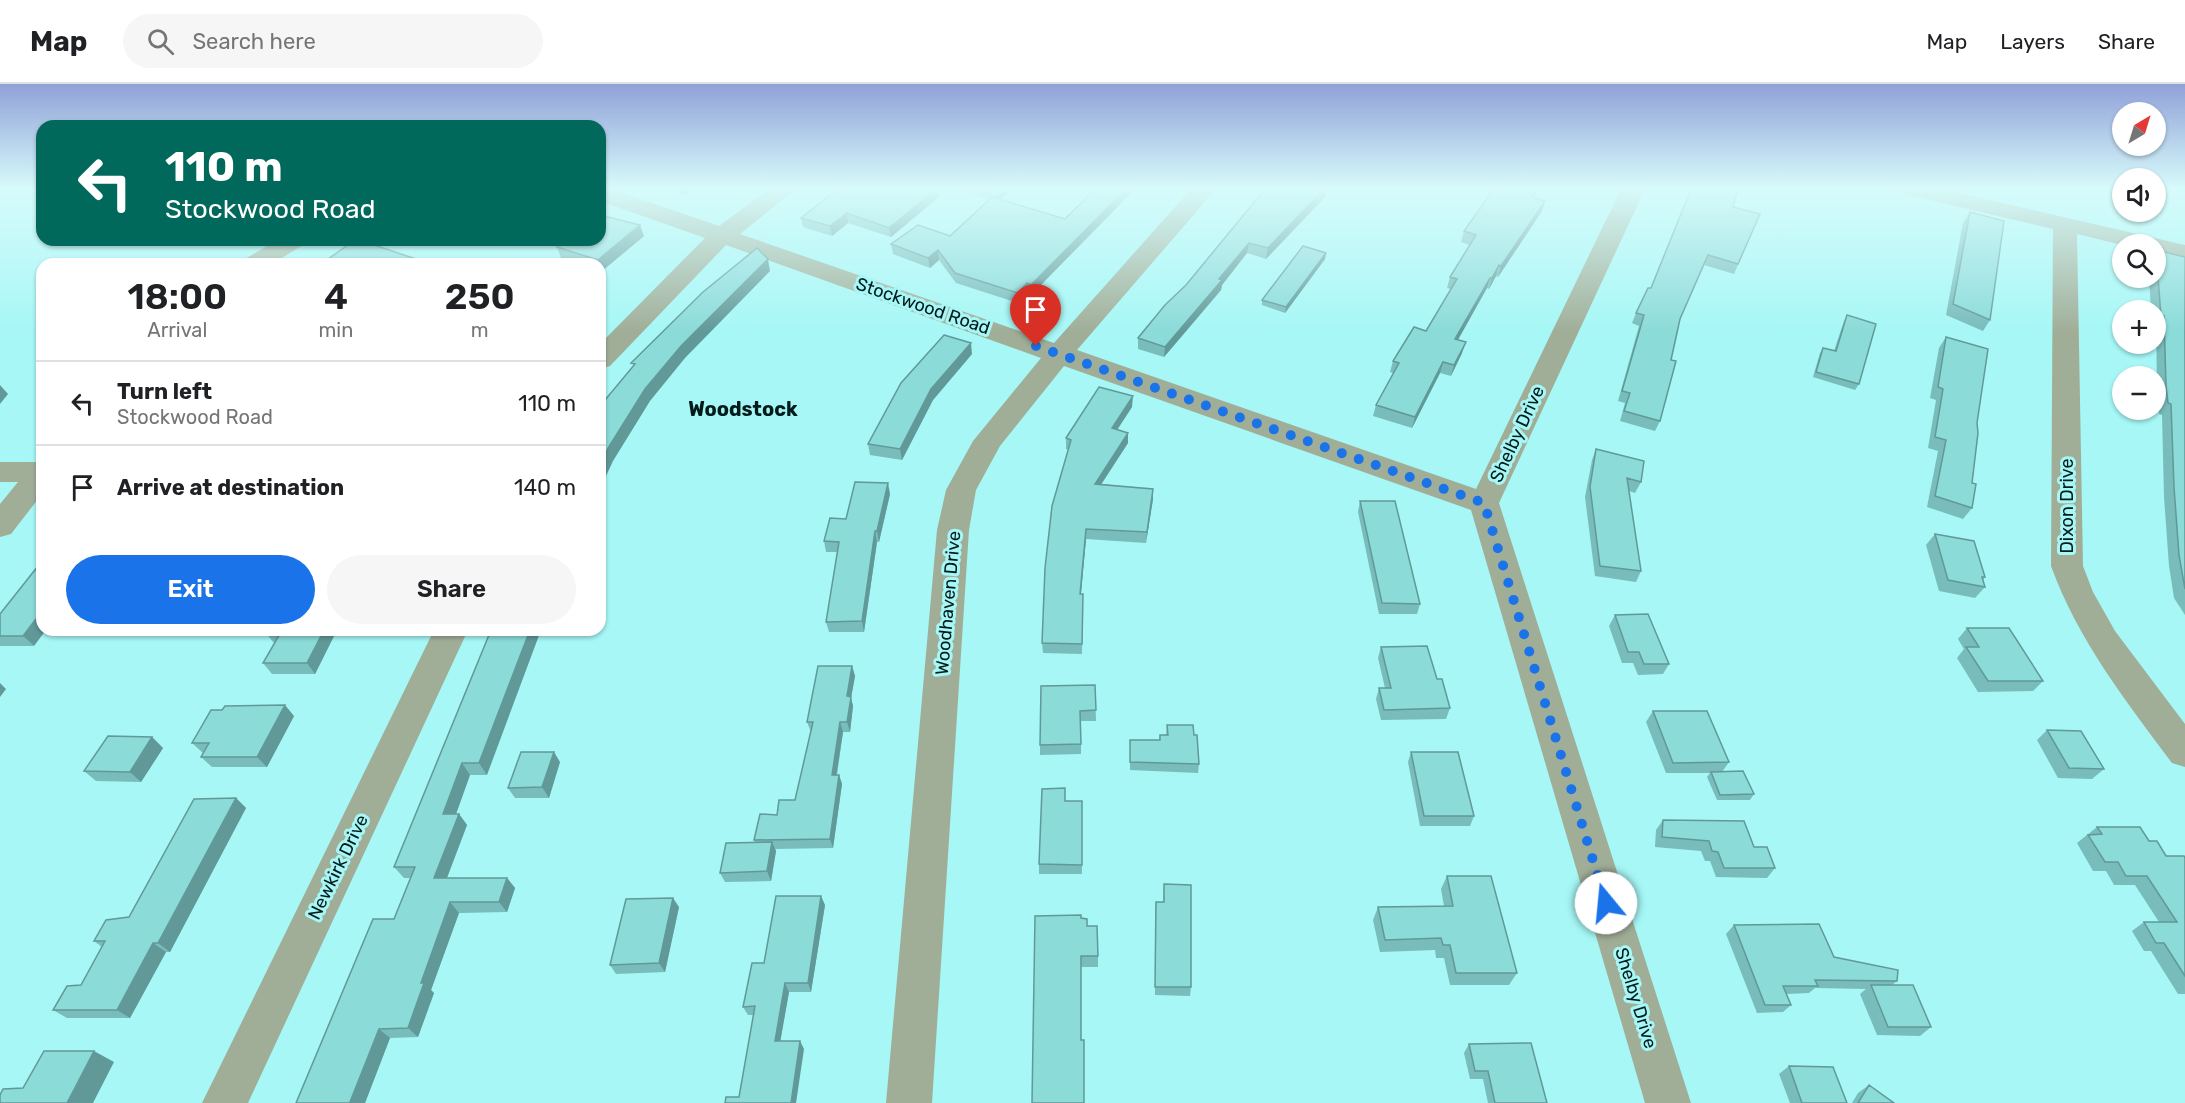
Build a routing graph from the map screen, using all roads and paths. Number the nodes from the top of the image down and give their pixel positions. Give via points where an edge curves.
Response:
1 (721, 236) edge
2 (723, 237) edge
3 (1162, 237) edge
4 (1610, 237) edge
5 (2065, 237) edge
6 (284, 246) edge
7 (2166, 248) edge
8 (2185, 252) edge
9 (264, 258) edge
10 (606, 354) edge
11 (1059, 354) junction
12 (0, 472) edge
13 (36, 473) edge
14 (36, 481) edge
15 (1484, 503) junction
16 (0, 526) edge
17 (448, 636) edge
18 (2185, 752) edge
19 (225, 1103) edge
20 (909, 1103) edge
21 (1668, 1103) edge

1 - 10 street
2 - 11 street, Stockwood Road
3 - 11 street, Woodhaven Drive
4 - 15 street, Shelby Drive
5 - 18 street, Dixon Drive via 2067,566 2090,623
6 - 9 street
7 - 8 street
11 - 15 street, Stockwood Road
11 - 20 street, Woodhaven Drive via 988,441 961,490 953,530
12 - 13 street
14 - 16 street
15 - 21 street, Shelby Drive
17 - 19 street, Newkirk Drive

